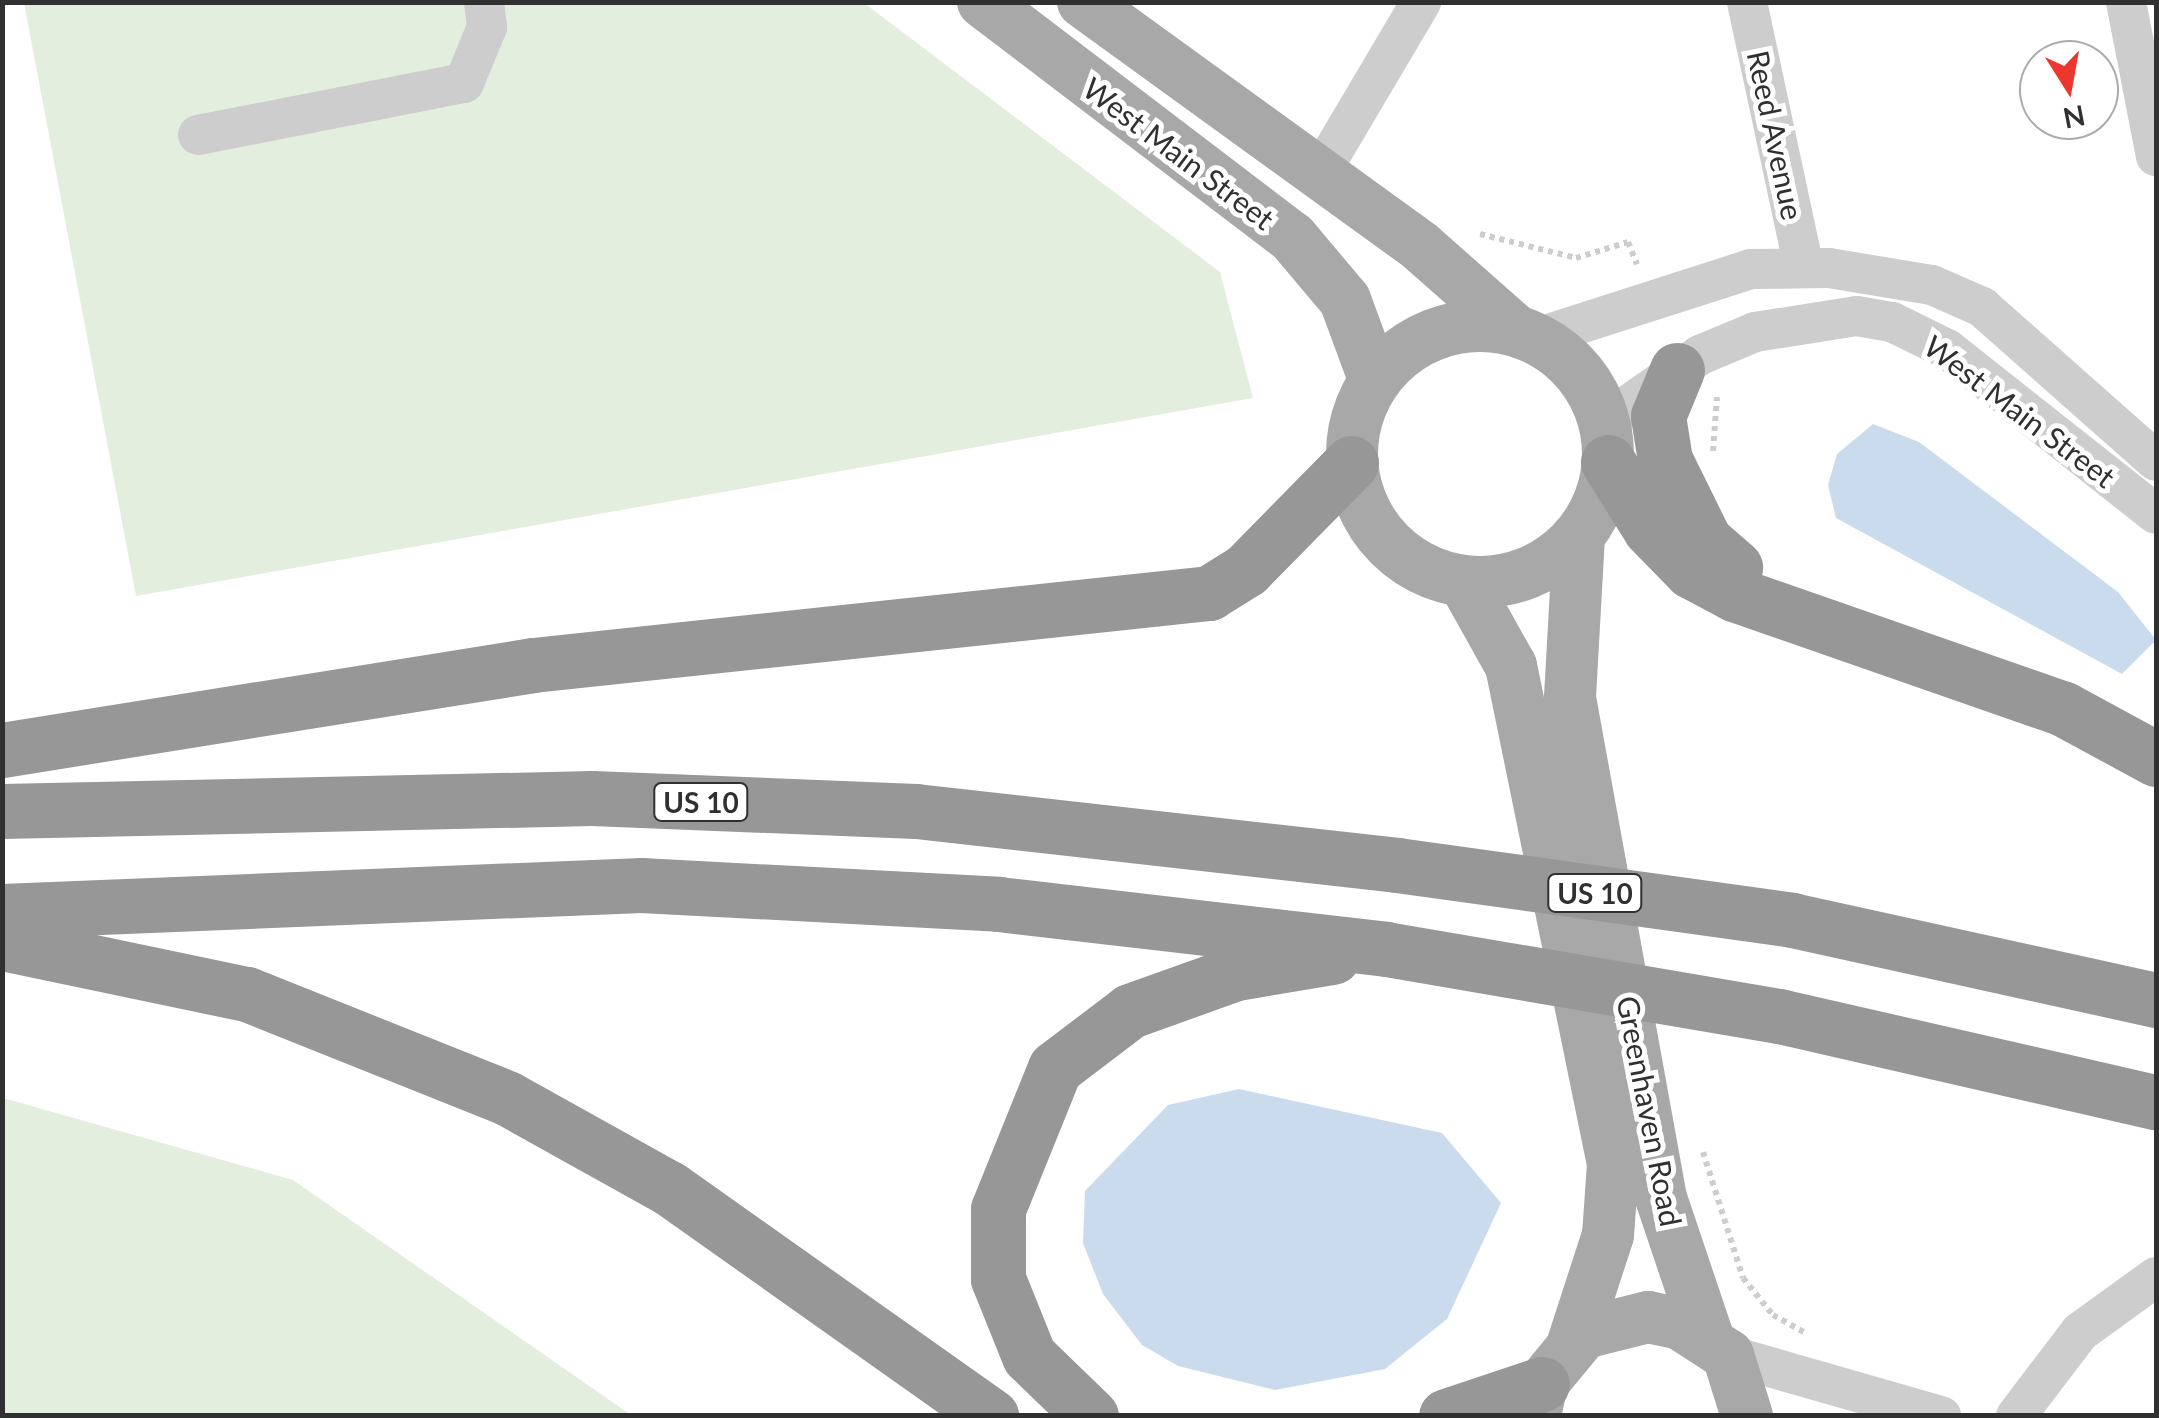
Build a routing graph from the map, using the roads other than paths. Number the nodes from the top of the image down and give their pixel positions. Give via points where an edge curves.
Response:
1 (484, 2) edge
2 (983, 2) edge
3 (1082, 2) edge
4 (1747, 2) edge
5 (2126, 2) edge
6 (1431, 5) edge
7 (198, 134) dead end
8 (2156, 156) edge
9 (1320, 173) junction
10 (1804, 268) junction
11 (1525, 333) junction
12 (1676, 370) junction
13 (1374, 380) junction
14 (1606, 442) junction
15 (2156, 461) edge
16 (1351, 463) junction
17 (2156, 514) edge
18 (1579, 536) junction
19 (1464, 582) junction
20 (1794, 618) junction
21 (2, 750) edge
22 (2156, 759) edge
23 (2, 811) edge
24 (2, 911) edge
25 (2, 943) edge
26 (1386, 949) junction
27 (2156, 1000) edge
28 (2156, 1102) edge
29 (2156, 1277) edge
30 (1718, 1348) junction
31 (1550, 1380) edge
32 (991, 1416) edge
33 (1090, 1416) edge
34 (1446, 1416) edge
35 (1747, 1416) edge
36 (1941, 1416) edge
37 (2016, 1416) edge

1 - 7 street via 487,26 464,83
2 - 13 main road, West Main Street via 1292,237 1345,300
3 - 9 main road
4 - 10 street, Reed Avenue
5 - 8 street
6 - 9 street
9 - 11 main road
10 - 11 street, West Main Street via 1751,268
10 - 15 street, West Main Street via 1932,285 1982,307
11 - 13 main road via 1446,330 1406,348
11 - 14 main road via 1588,384
12 - 14 street, West Main Street
12 - 17 street, West Main Street via 1754,332 1858,316 1892,322 1947,349
12 - 20 highway via 1658,416 1678,498 1705,541
13 - 16 main road via 1355,420
14 - 18 main road
14 - 20 highway via 1650,530 1691,570
16 - 19 main road via 1362,506 1386,543 1422,569
16 - 21 highway via 1303,517 1209,593 533,665
18 - 19 main road via 1508,580
18 - 30 main road, Greenhaven Road via 1570,698 1661,1198
19 - 31 main road, Greenhaven Road via 1511,666 1613,1164 1608,1235
20 - 22 highway via 2062,708
23 - 27 highway, US 10, bridge via 592,798 916,811 1396,865 1792,920
24 - 26 highway via 642,885 998,904
25 - 32 highway via 247,994 507,1098 669,1188
26 - 28 highway, bridge via 1779,1016
26 - 33 highway via 1236,973 1130,1011 1055,1068 998,1209 998,1279 1028,1356
29 - 37 street via 2080,1332
30 - 31 main road via 1648,1317 1615,1320
30 - 35 main road, Greenhaven Road
30 - 36 street
31 - 34 highway

